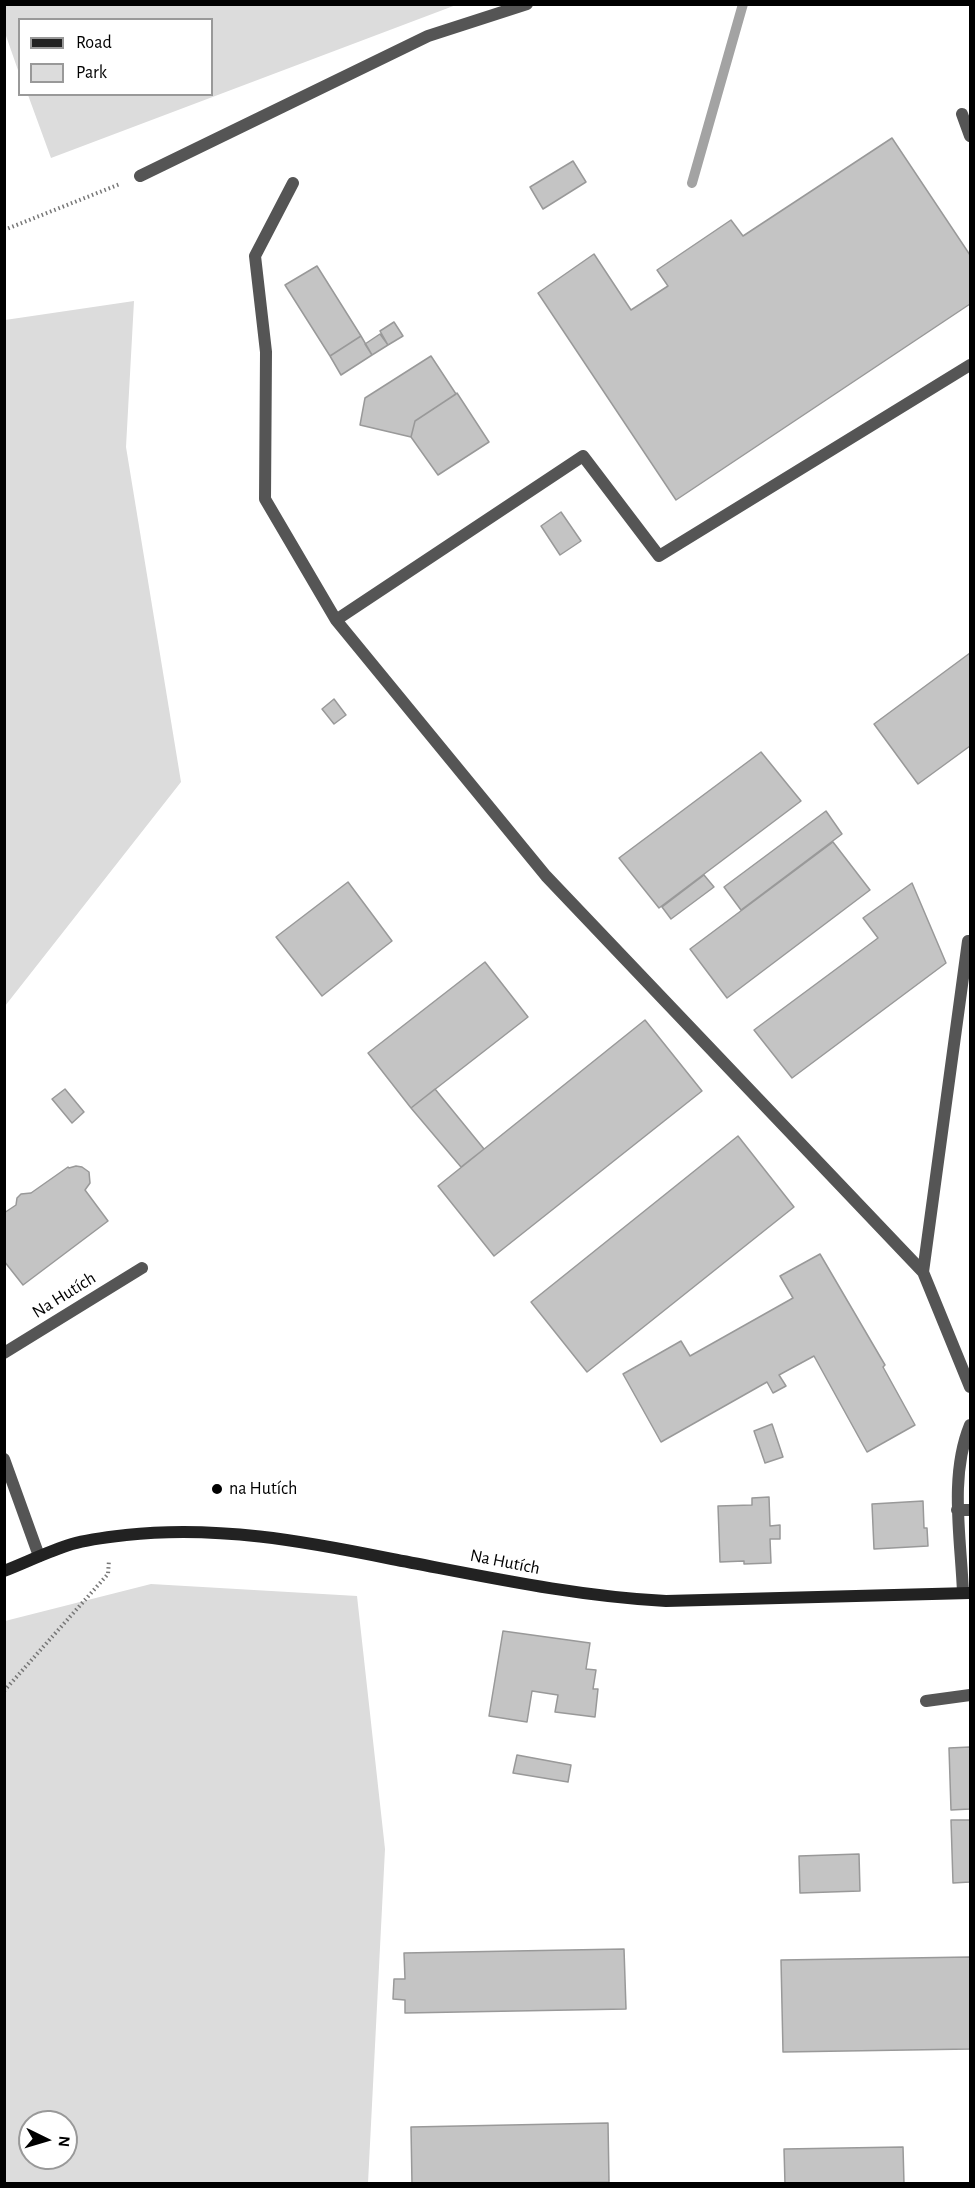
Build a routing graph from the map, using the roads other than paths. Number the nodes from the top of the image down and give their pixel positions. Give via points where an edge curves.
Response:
1 (527, 4) edge
2 (962, 114) dead end
3 (970, 136) edge
4 (140, 176) road end
5 (292, 183) dead end
6 (970, 365) edge
7 (336, 620) junction
8 (968, 941) dead end
9 (142, 1268) dead end
10 (923, 1272) junction
11 (4, 1353) edge
12 (970, 1388) edge
13 (970, 1425) edge
14 (4, 1459) edge
15 (957, 1510) junction
16 (970, 1510) edge
17 (39, 1556) junction
18 (4, 1571) edge
19 (967, 1593) edge
20 (970, 1695) edge
21 (926, 1701) dead end

1 - 4 street via 428,36
2 - 3 street
5 - 7 street via 255,256 266,352 265,499
6 - 7 street via 659,556 583,456
7 - 10 street via 546,876
8 - 10 street
9 - 11 street, Na Hutích
10 - 12 street
13 - 15 street via 964,1442
14 - 17 street
15 - 16 street
15 - 19 street
17 - 18 street, Na Hutích
17 - 19 street, Na Hutích via 111,1537 162,1531 212,1532 314,1543 551,1590 620,1598 666,1601
20 - 21 street

